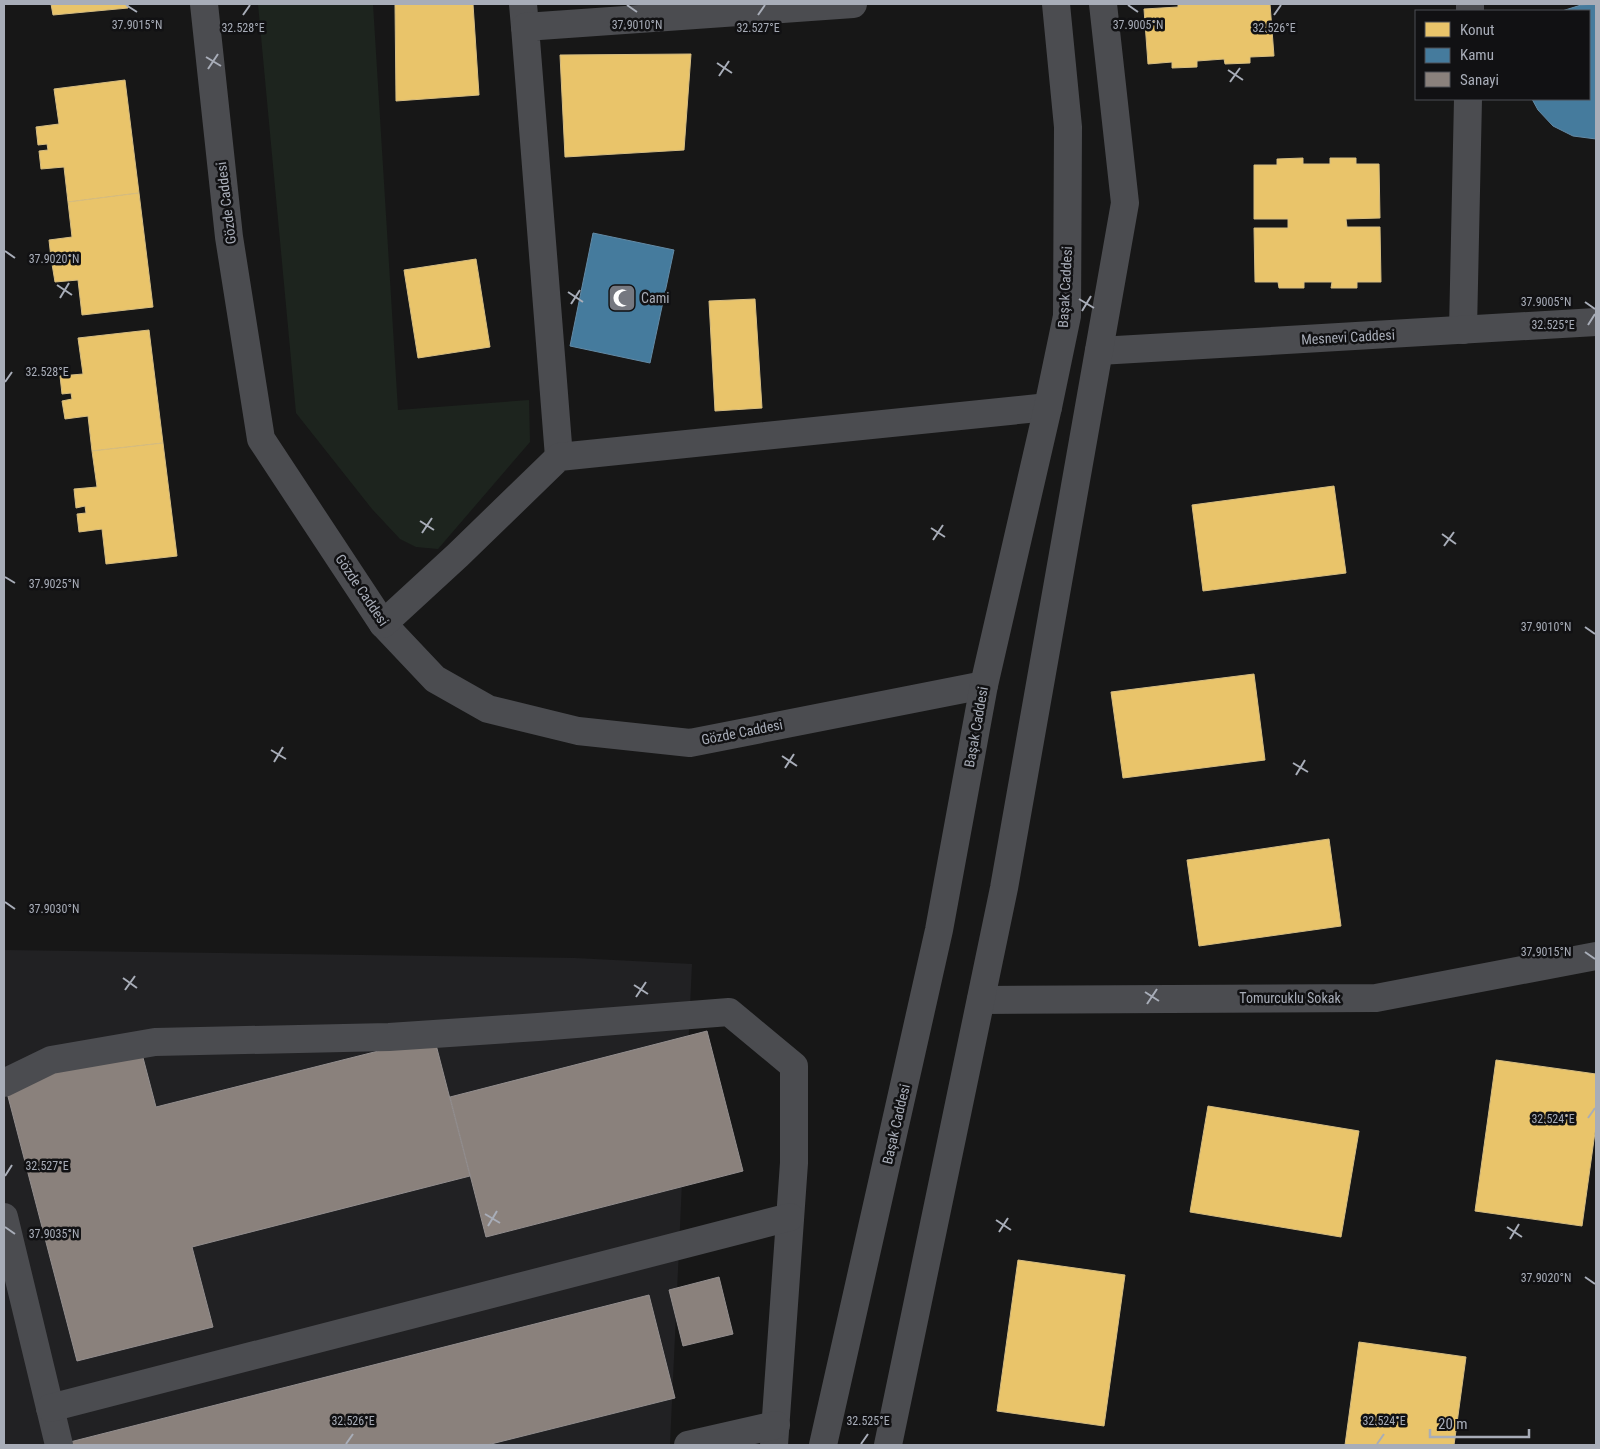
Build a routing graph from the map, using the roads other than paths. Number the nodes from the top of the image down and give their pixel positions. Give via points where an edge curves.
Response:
1 (204, 4) edge
2 (853, 4) edge
3 (1056, 4) edge
4 (1103, 4) edge
5 (524, 15) edge
6 (1468, 100) edge
7 (1596, 322) edge
8 (1463, 330) junction
9 (1099, 351) junction
10 (1048, 407) junction
11 (559, 457) junction
12 (383, 624) junction
13 (984, 685) junction
14 (1596, 956) edge
15 (981, 1000) junction
16 (4, 1083) edge
17 (4, 1217) edge
18 (790, 1217) junction
19 (50, 1408) junction
20 (775, 1435) edge
21 (58, 1445) edge
22 (688, 1445) edge
23 (824, 1445) edge
24 (888, 1445) edge

1 - 12 street, Gözde Caddesi via 229,238 261,439
2 - 5 street
3 - 10 street, Başak Caddesi via 1068,127 1067,316
4 - 9 street via 1125,203
5 - 11 street
6 - 8 street
7 - 8 street, Mesnevi Caddesi
8 - 9 street, Mesnevi Caddesi
9 - 15 street via 1004,888
10 - 11 street
10 - 13 street, Başak Caddesi
11 - 12 street
12 - 13 street, Gözde Caddesi via 436,679 488,709 578,731 690,743
13 - 23 street, Başak Caddesi via 939,930
14 - 15 street, Tomurcuklu Sokak via 1376,998
15 - 24 street
16 - 18 street via 51,1060 155,1042 389,1037 729,1012 794,1066 794,1163
17 - 19 street
18 - 19 street
18 - 20 street
19 - 21 street
20 - 22 street

